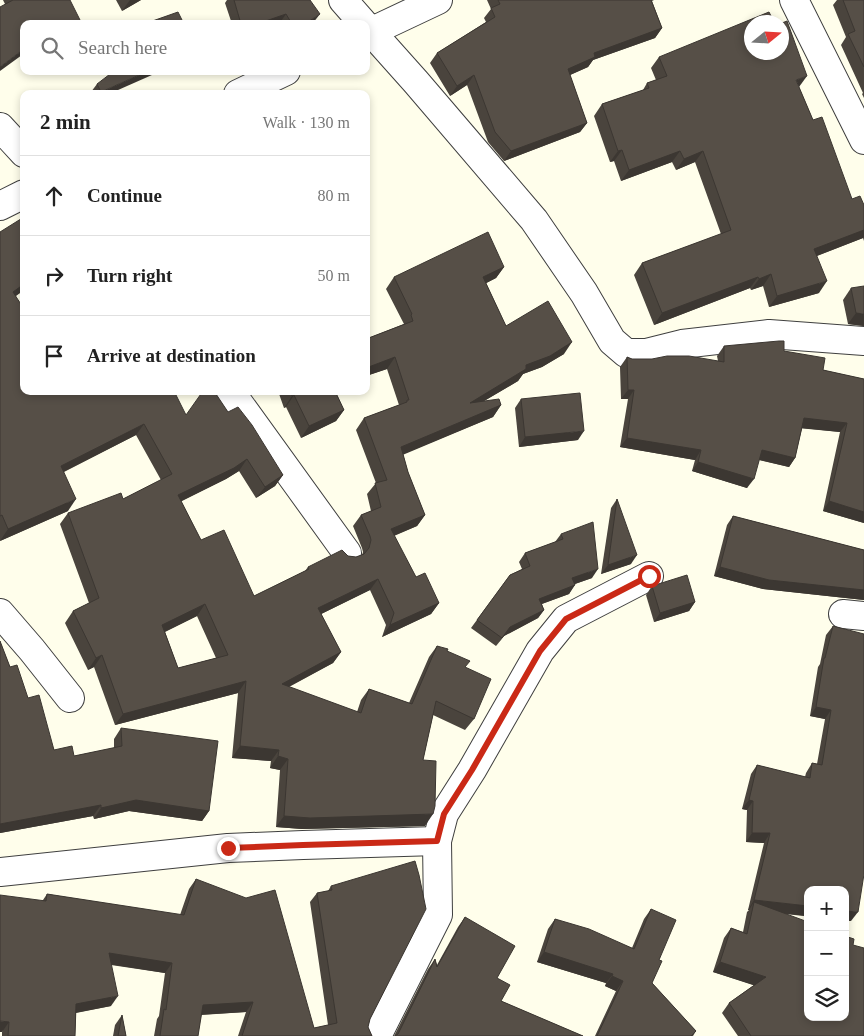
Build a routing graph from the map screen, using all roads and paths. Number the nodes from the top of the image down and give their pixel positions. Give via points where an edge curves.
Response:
1 (344, 0) edge
2 (438, 0) edge
3 (794, 0) edge
4 (360, 20) edge
5 (370, 28) edge
6 (370, 32) edge
7 (278, 75) edge
8 (246, 90) edge
9 (0, 127) edge
10 (864, 140) edge
11 (20, 149) edge
12 (20, 196) edge
13 (0, 206) edge
14 (864, 341) edge
15 (233, 395) edge
16 (347, 552) edge
17 (649, 576) dead end
18 (0, 613) edge
19 (70, 698) dead end
20 (437, 841) junction
21 (0, 872) edge
22 (377, 1036) edge

1 - 4 street
2 - 5 street
3 - 10 street
6 - 14 street via 534,220 612,341 626,353 769,334
7 - 8 street
9 - 11 street
12 - 13 street
15 - 16 street
17 - 20 street via 566,619 540,651 444,814
18 - 19 street
20 - 21 street via 228,848
20 - 22 street via 438,915

